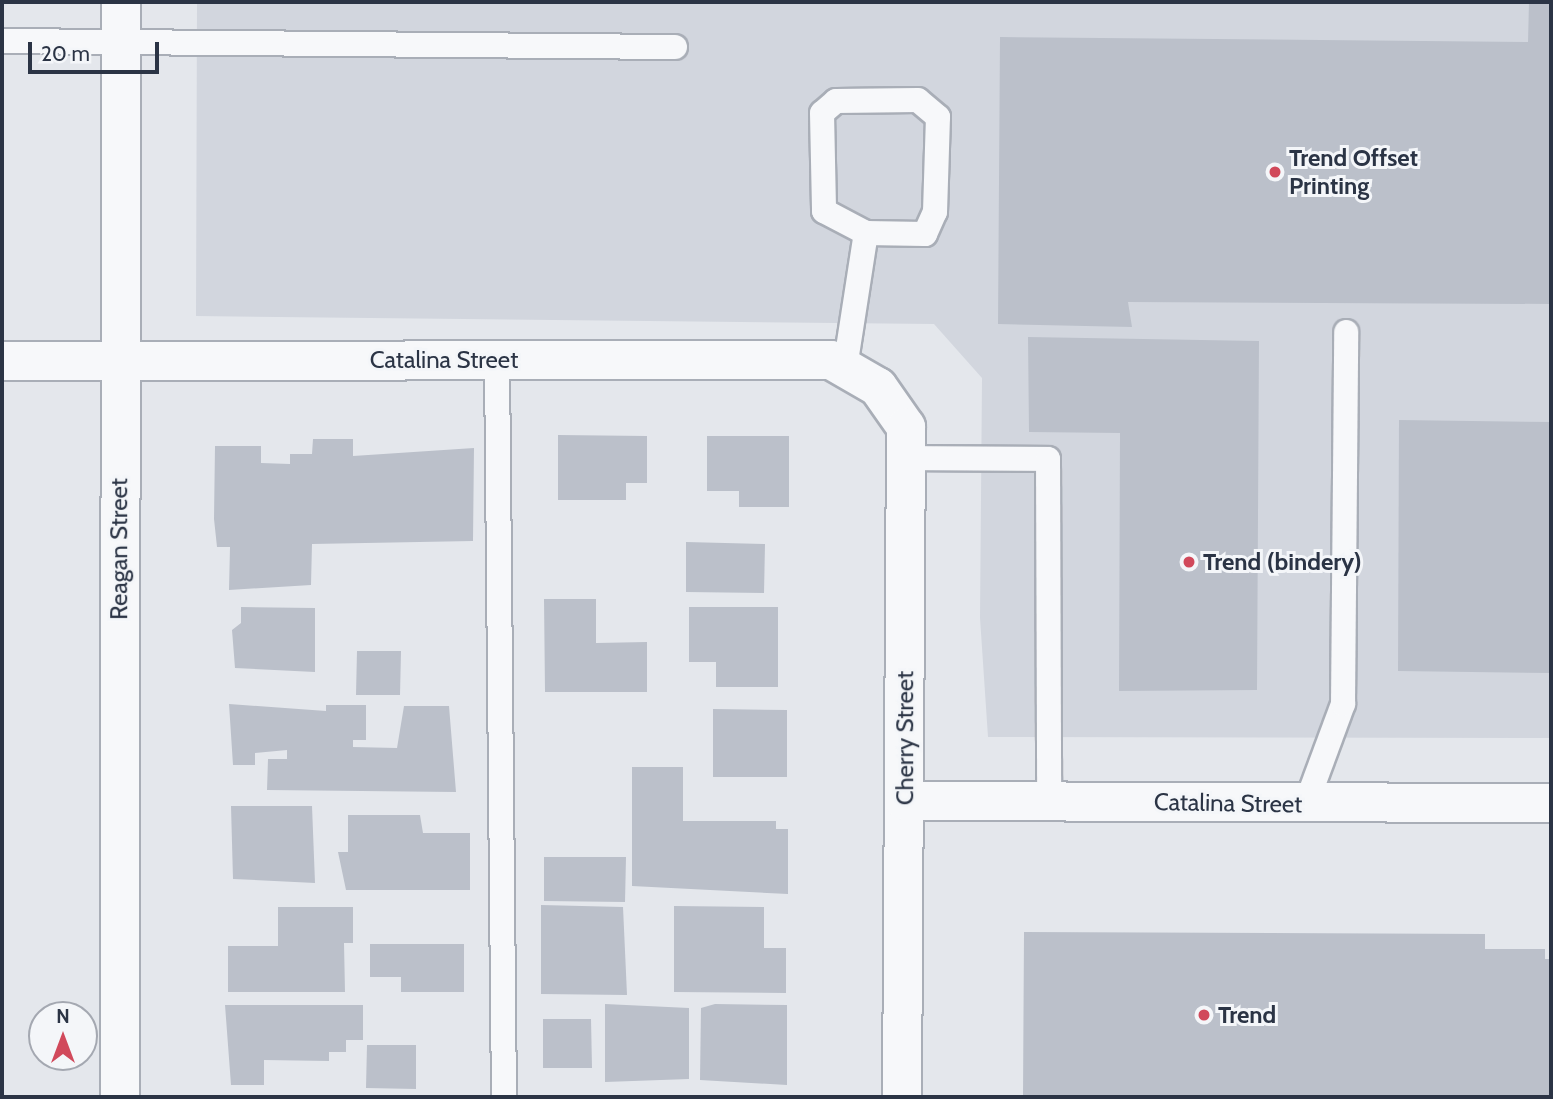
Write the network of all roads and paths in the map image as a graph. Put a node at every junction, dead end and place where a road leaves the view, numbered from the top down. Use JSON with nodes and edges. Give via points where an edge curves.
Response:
{"nodes":[{"id":1,"x":121,"y":2,"type":"edge"},
{"id":2,"x":2,"y":41,"type":"edge"},
{"id":3,"x":121,"y":42,"type":"junction"},
{"id":4,"x":675,"y":47,"type":"dead end"},
{"id":5,"x":866,"y":233,"type":"junction"},
{"id":6,"x":1346,"y":331,"type":"dead end"},
{"id":7,"x":497,"y":360,"type":"junction"},
{"id":8,"x":119,"y":361,"type":"junction"},
{"id":9,"x":2,"y":362,"type":"edge"},
{"id":10,"x":845,"y":368,"type":"junction"},
{"id":11,"x":878,"y":387,"type":"joint"},
{"id":12,"x":906,"y":458,"type":"junction"},
{"id":13,"x":905,"y":801,"type":"junction"},
{"id":14,"x":1049,"y":801,"type":"junction"},
{"id":15,"x":1551,"y":803,"type":"edge"},
{"id":16,"x":1306,"y":804,"type":"junction"},
{"id":17,"x":120,"y":1097,"type":"edge"},
{"id":18,"x":504,"y":1097,"type":"edge"},
{"id":19,"x":902,"y":1097,"type":"edge"}],
"edges":[{"from":1,"to":3,"type":"street","name":"Reagan Street"},
{"from":2,"to":3,"type":"lane"},
{"from":3,"to":4,"type":"lane"},
{"from":3,"to":8,"type":"street","name":"Reagan Street"},
{"from":5,"to":5,"type":"lane","via":[[925,234],[935,212],[939,117],[918,100],[836,101],[822,113],[824,211]]},
{"from":5,"to":10,"type":"lane"},
{"from":6,"to":16,"type":"lane","via":[[1343,704]]},
{"from":7,"to":8,"type":"street","name":"Catalina Street"},
{"from":7,"to":10,"type":"street","name":"Catalina Street","via":[[831,360]]},
{"from":7,"to":18,"type":"lane"},
{"from":8,"to":9,"type":"street","name":"Catalina Street"},
{"from":8,"to":17,"type":"street","name":"Reagan Street"},
{"from":10,"to":11,"type":"street","name":"Catalina Street"},
{"from":11,"to":12,"type":"street","name":"Cherry Street","via":[[906,427]]},
{"from":12,"to":13,"type":"street","name":"Cherry Street"},
{"from":12,"to":14,"type":"lane","via":[[1048,459]]},
{"from":13,"to":14,"type":"street","name":"Catalina Street"},
{"from":13,"to":19,"type":"street","name":"Cherry Street"},
{"from":14,"to":16,"type":"street","name":"Catalina Street"},
{"from":15,"to":16,"type":"street","name":"Catalina Street"}]}
